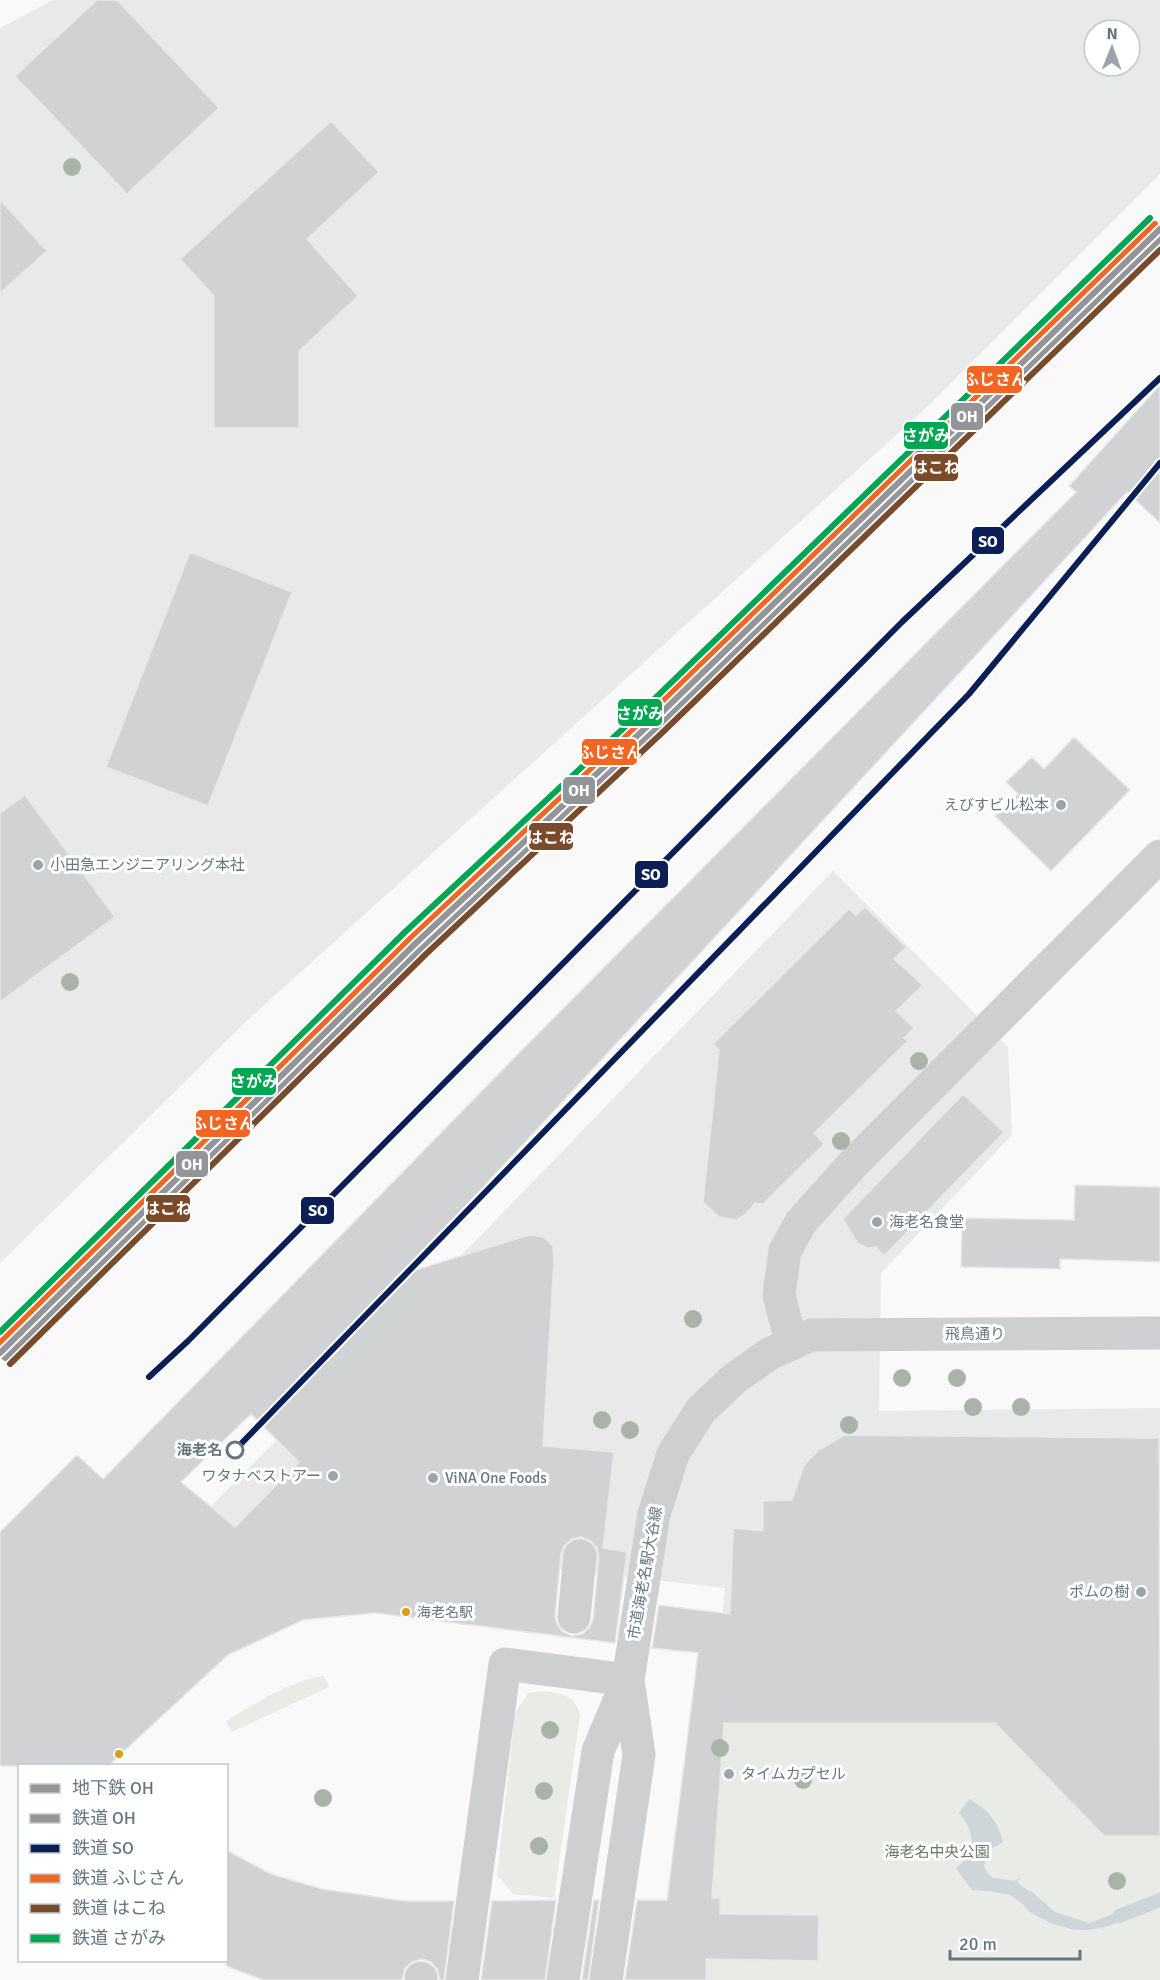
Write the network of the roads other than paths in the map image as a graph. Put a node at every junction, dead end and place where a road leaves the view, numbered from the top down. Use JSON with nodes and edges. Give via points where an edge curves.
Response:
{"nodes":[{"id":1,"x":1160,"y":856,"type":"edge"},
{"id":2,"x":1160,"y":1333,"type":"edge"},
{"id":3,"x":791,"y":1342,"type":"junction"},
{"id":4,"x":579,"y":1556,"type":"dead end"},
{"id":5,"x":574,"y":1617,"type":"dead end"},
{"id":6,"x":628,"y":1680,"type":"junction"},
{"id":7,"x":462,"y":1980,"type":"edge"},
{"id":8,"x":562,"y":1980,"type":"edge"},
{"id":9,"x":606,"y":1980,"type":"edge"}],
"edges":[{"from":1,"to":3,"type":"street","via":[[854,1163],[801,1222],[785,1251],[779,1295]]},
{"from":2,"to":3,"type":"street","name":"飛鳥通り","via":[[812,1335]]},
{"from":3,"to":6,"type":"street","name":"市道海老名駅大谷線","via":[[735,1377],[701,1410],[673,1454],[654,1514]]},
{"from":4,"to":5,"type":"street"},
{"from":6,"to":7,"type":"street","via":[[505,1664]]},
{"from":6,"to":8,"type":"street","name":"市道海老名駅大谷線","via":[[598,1751]]},
{"from":6,"to":9,"type":"street","name":"市道海老名駅大谷線","via":[[639,1755]]}]}
